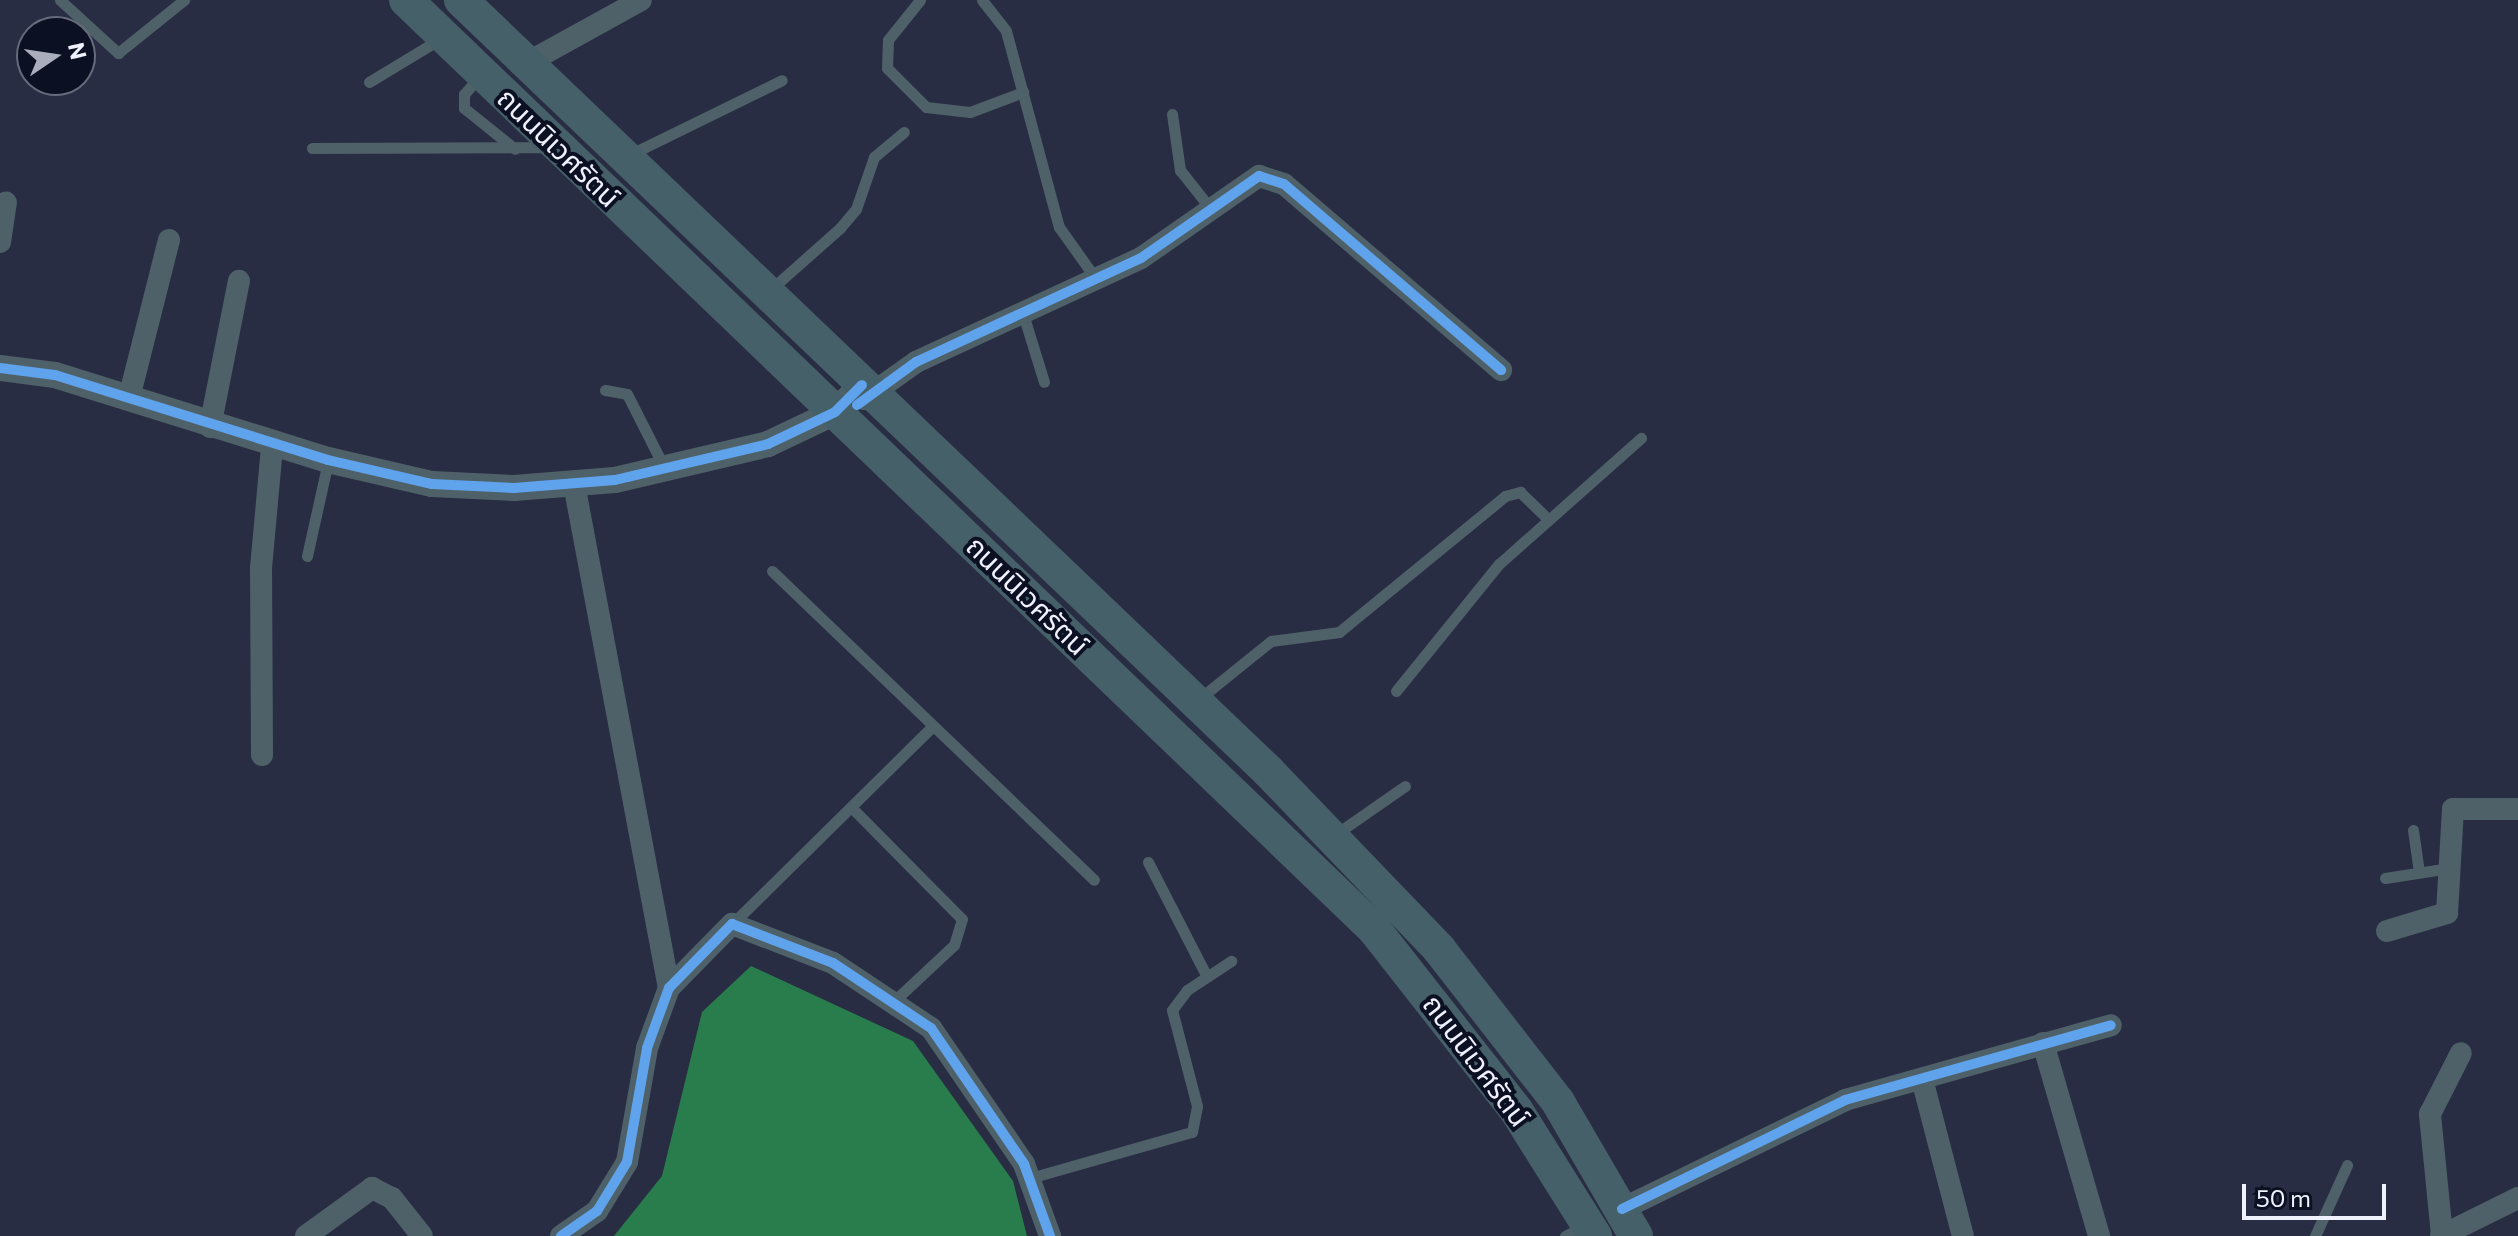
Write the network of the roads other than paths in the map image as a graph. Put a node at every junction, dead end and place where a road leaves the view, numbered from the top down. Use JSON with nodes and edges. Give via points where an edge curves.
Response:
{"nodes":[{"id":1,"x":60,"y":0,"type":"edge"},
{"id":2,"x":184,"y":0,"type":"edge"},
{"id":3,"x":406,"y":0,"type":"edge"},
{"id":4,"x":461,"y":0,"type":"edge"},
{"id":5,"x":641,"y":0,"type":"edge"},
{"id":6,"x":920,"y":0,"type":"edge"},
{"id":7,"x":982,"y":0,"type":"edge"},
{"id":8,"x":444,"y":36,"type":"junction"},
{"id":9,"x":527,"y":63,"type":"junction"},
{"id":10,"x":482,"y":73,"type":"junction"},
{"id":11,"x":782,"y":80,"type":"dead end"},
{"id":12,"x":369,"y":82,"type":"dead end"},
{"id":13,"x":1023,"y":92,"type":"junction"},
{"id":14,"x":1172,"y":114,"type":"dead end"},
{"id":15,"x":904,"y":132,"type":"dead end"},
{"id":16,"x":559,"y":147,"type":"junction"},
{"id":17,"x":312,"y":148,"type":"dead end"},
{"id":18,"x":516,"y":150,"type":"junction"},
{"id":19,"x":625,"y":157,"type":"junction"},
{"id":20,"x":6,"y":202,"type":"dead end"},
{"id":21,"x":1210,"y":208,"type":"junction"},
{"id":22,"x":169,"y":240,"type":"dead end"},
{"id":23,"x":0,"y":242,"type":"edge"},
{"id":24,"x":1097,"y":280,"type":"junction"},
{"id":25,"x":239,"y":281,"type":"dead end"},
{"id":26,"x":767,"y":293,"type":"junction"},
{"id":27,"x":1023,"y":314,"type":"junction"},
{"id":28,"x":0,"y":368,"type":"edge"},
{"id":29,"x":1501,"y":370,"type":"dead end"},
{"id":30,"x":1044,"y":382,"type":"dead end"},
{"id":31,"x":866,"y":389,"type":"junction"},
{"id":32,"x":605,"y":390,"type":"dead end"},
{"id":33,"x":129,"y":398,"type":"junction"},
{"id":34,"x":839,"y":416,"type":"junction"},
{"id":35,"x":210,"y":427,"type":"junction"},
{"id":36,"x":1641,"y":438,"type":"dead end"},
{"id":37,"x":272,"y":447,"type":"junction"},
{"id":38,"x":328,"y":460,"type":"junction"},
{"id":39,"x":665,"y":470,"type":"junction"},
{"id":40,"x":574,"y":484,"type":"junction"},
{"id":41,"x":1547,"y":518,"type":"junction"},
{"id":42,"x":307,"y":556,"type":"dead end"},
{"id":43,"x":772,"y":571,"type":"dead end"},
{"id":44,"x":1396,"y":691,"type":"dead end"},
{"id":45,"x":1195,"y":702,"type":"junction"},
{"id":46,"x":933,"y":726,"type":"junction"},
{"id":47,"x":262,"y":755,"type":"dead end"},
{"id":48,"x":1405,"y":786,"type":"dead end"},
{"id":49,"x":852,"y":808,"type":"junction"},
{"id":50,"x":2518,"y":809,"type":"edge"},
{"id":51,"x":2413,"y":830,"type":"dead end"},
{"id":52,"x":1332,"y":837,"type":"junction"},
{"id":53,"x":1148,"y":862,"type":"dead end"},
{"id":54,"x":2449,"y":868,"type":"junction"},
{"id":55,"x":2419,"y":872,"type":"junction"},
{"id":56,"x":2385,"y":878,"type":"dead end"},
{"id":57,"x":1094,"y":880,"type":"dead end"},
{"id":58,"x":732,"y":924,"type":"junction"},
{"id":59,"x":2387,"y":931,"type":"dead end"},
{"id":60,"x":1231,"y":961,"type":"dead end"},
{"id":61,"x":1206,"y":975,"type":"junction"},
{"id":62,"x":669,"y":988,"type":"junction"},
{"id":63,"x":894,"y":1001,"type":"junction"},
{"id":64,"x":2111,"y":1025,"type":"dead end"},
{"id":65,"x":2043,"y":1043,"type":"junction"},
{"id":66,"x":2461,"y":1053,"type":"dead end"},
{"id":67,"x":1922,"y":1079,"type":"junction"},
{"id":68,"x":2347,"y":1165,"type":"dead end"},
{"id":69,"x":1030,"y":1178,"type":"junction"},
{"id":70,"x":2518,"y":1198,"type":"edge"},
{"id":71,"x":1629,"y":1223,"type":"edge"},
{"id":72,"x":1582,"y":1232,"type":"edge"},
{"id":73,"x":306,"y":1236,"type":"edge"},
{"id":74,"x":422,"y":1236,"type":"edge"},
{"id":75,"x":561,"y":1236,"type":"edge"},
{"id":76,"x":1050,"y":1236,"type":"edge"},
{"id":77,"x":1963,"y":1236,"type":"edge"},
{"id":78,"x":2099,"y":1236,"type":"edge"},
{"id":79,"x":2315,"y":1236,"type":"edge"},
{"id":80,"x":2442,"y":1236,"type":"edge"}],
"edges":[{"from":1,"to":2,"type":"lane","via":[[118,53]]},
{"from":3,"to":8,"type":"main road","name":"ถนนนิเวศรัตน์"},
{"from":4,"to":9,"type":"main road","name":"ถนนนิเวศรัตน์"},
{"from":5,"to":9,"type":"street"},
{"from":6,"to":13,"type":"lane","via":[[888,40],[887,68],[926,107],[970,112]]},
{"from":7,"to":13,"type":"lane","via":[[1006,31]]},
{"from":8,"to":10,"type":"main road","name":"ถนนนิเวศรัตน์"},
{"from":8,"to":12,"type":"lane"},
{"from":9,"to":19,"type":"main road","name":"ถนนนิเวศรัตน์"},
{"from":10,"to":16,"type":"main road","name":"ถนนนิเวศรัตน์"},
{"from":10,"to":18,"type":"lane","via":[[464,94],[464,108]]},
{"from":11,"to":19,"type":"lane"},
{"from":13,"to":24,"type":"lane","via":[[1036,162],[1059,227]]},
{"from":14,"to":21,"type":"lane","via":[[1180,170]]},
{"from":15,"to":26,"type":"lane","via":[[874,157],[856,209],[840,228]]},
{"from":16,"to":18,"type":"lane"},
{"from":16,"to":34,"type":"main road","name":"ถนนนิเวศรัตน์"},
{"from":17,"to":18,"type":"lane"},
{"from":19,"to":26,"type":"main road","name":"ถนนนิเวศรัตน์"},
{"from":20,"to":23,"type":"street"},
{"from":21,"to":24,"type":"street"},
{"from":21,"to":29,"type":"street","via":[[1259,176],[1275,176]]},
{"from":22,"to":33,"type":"street"},
{"from":24,"to":27,"type":"street"},
{"from":25,"to":35,"type":"street"},
{"from":26,"to":31,"type":"main road","name":"ถนนนิเวศรัตน์"},
{"from":27,"to":30,"type":"lane"},
{"from":27,"to":31,"type":"street"},
{"from":28,"to":33,"type":"street"},
{"from":31,"to":34,"type":"street"},
{"from":31,"to":45,"type":"main road","name":"ถนนนิเวศรัตน์"},
{"from":32,"to":39,"type":"lane","via":[[627,394]]},
{"from":33,"to":35,"type":"street"},
{"from":34,"to":39,"type":"street","via":[[768,444]]},
{"from":34,"to":72,"type":"main road","name":"ถนนนิเวศรัตน์","via":[[1374,929],[1471,1046]]},
{"from":35,"to":37,"type":"street"},
{"from":36,"to":41,"type":"lane"},
{"from":37,"to":38,"type":"street"},
{"from":37,"to":47,"type":"street","via":[[261,568]]},
{"from":38,"to":40,"type":"street","via":[[432,484]]},
{"from":38,"to":42,"type":"lane"},
{"from":39,"to":40,"type":"street"},
{"from":40,"to":62,"type":"street"},
{"from":41,"to":44,"type":"lane","via":[[1455,611]]},
{"from":41,"to":45,"type":"lane","via":[[1520,492],[1505,496],[1339,632],[1271,641]]},
{"from":43,"to":46,"type":"lane"},
{"from":45,"to":52,"type":"main road","name":"ถนนนิเวศรัตน์"},
{"from":46,"to":49,"type":"lane"},
{"from":46,"to":57,"type":"lane"},
{"from":48,"to":52,"type":"lane"},
{"from":49,"to":58,"type":"lane"},
{"from":49,"to":63,"type":"lane","via":[[962,919],[954,945]]},
{"from":50,"to":54,"type":"street","via":[[2453,809]]},
{"from":51,"to":55,"type":"lane"},
{"from":52,"to":71,"type":"main road","name":"ถนนนิเวศรัตน์","via":[[1495,1014]]},
{"from":53,"to":61,"type":"lane"},
{"from":54,"to":55,"type":"lane"},
{"from":54,"to":59,"type":"street","via":[[2444,916]]},
{"from":55,"to":56,"type":"lane"},
{"from":58,"to":62,"type":"street"},
{"from":58,"to":63,"type":"street","via":[[833,963]]},
{"from":60,"to":61,"type":"lane"},
{"from":61,"to":69,"type":"lane","via":[[1172,1010],[1197,1106],[1192,1132]]},
{"from":62,"to":75,"type":"street","via":[[649,1039],[627,1162],[597,1211]]},
{"from":63,"to":69,"type":"street","via":[[946,1044]]},
{"from":64,"to":65,"type":"street"},
{"from":65,"to":67,"type":"street"},
{"from":65,"to":78,"type":"street"},
{"from":66,"to":80,"type":"street","via":[[2430,1114]]},
{"from":67,"to":71,"type":"street","via":[[1845,1100]]},
{"from":67,"to":77,"type":"street"},
{"from":68,"to":79,"type":"lane"},
{"from":69,"to":76,"type":"street"},
{"from":70,"to":80,"type":"street"},
{"from":73,"to":74,"type":"street","via":[[372,1188],[392,1198]]}]}
